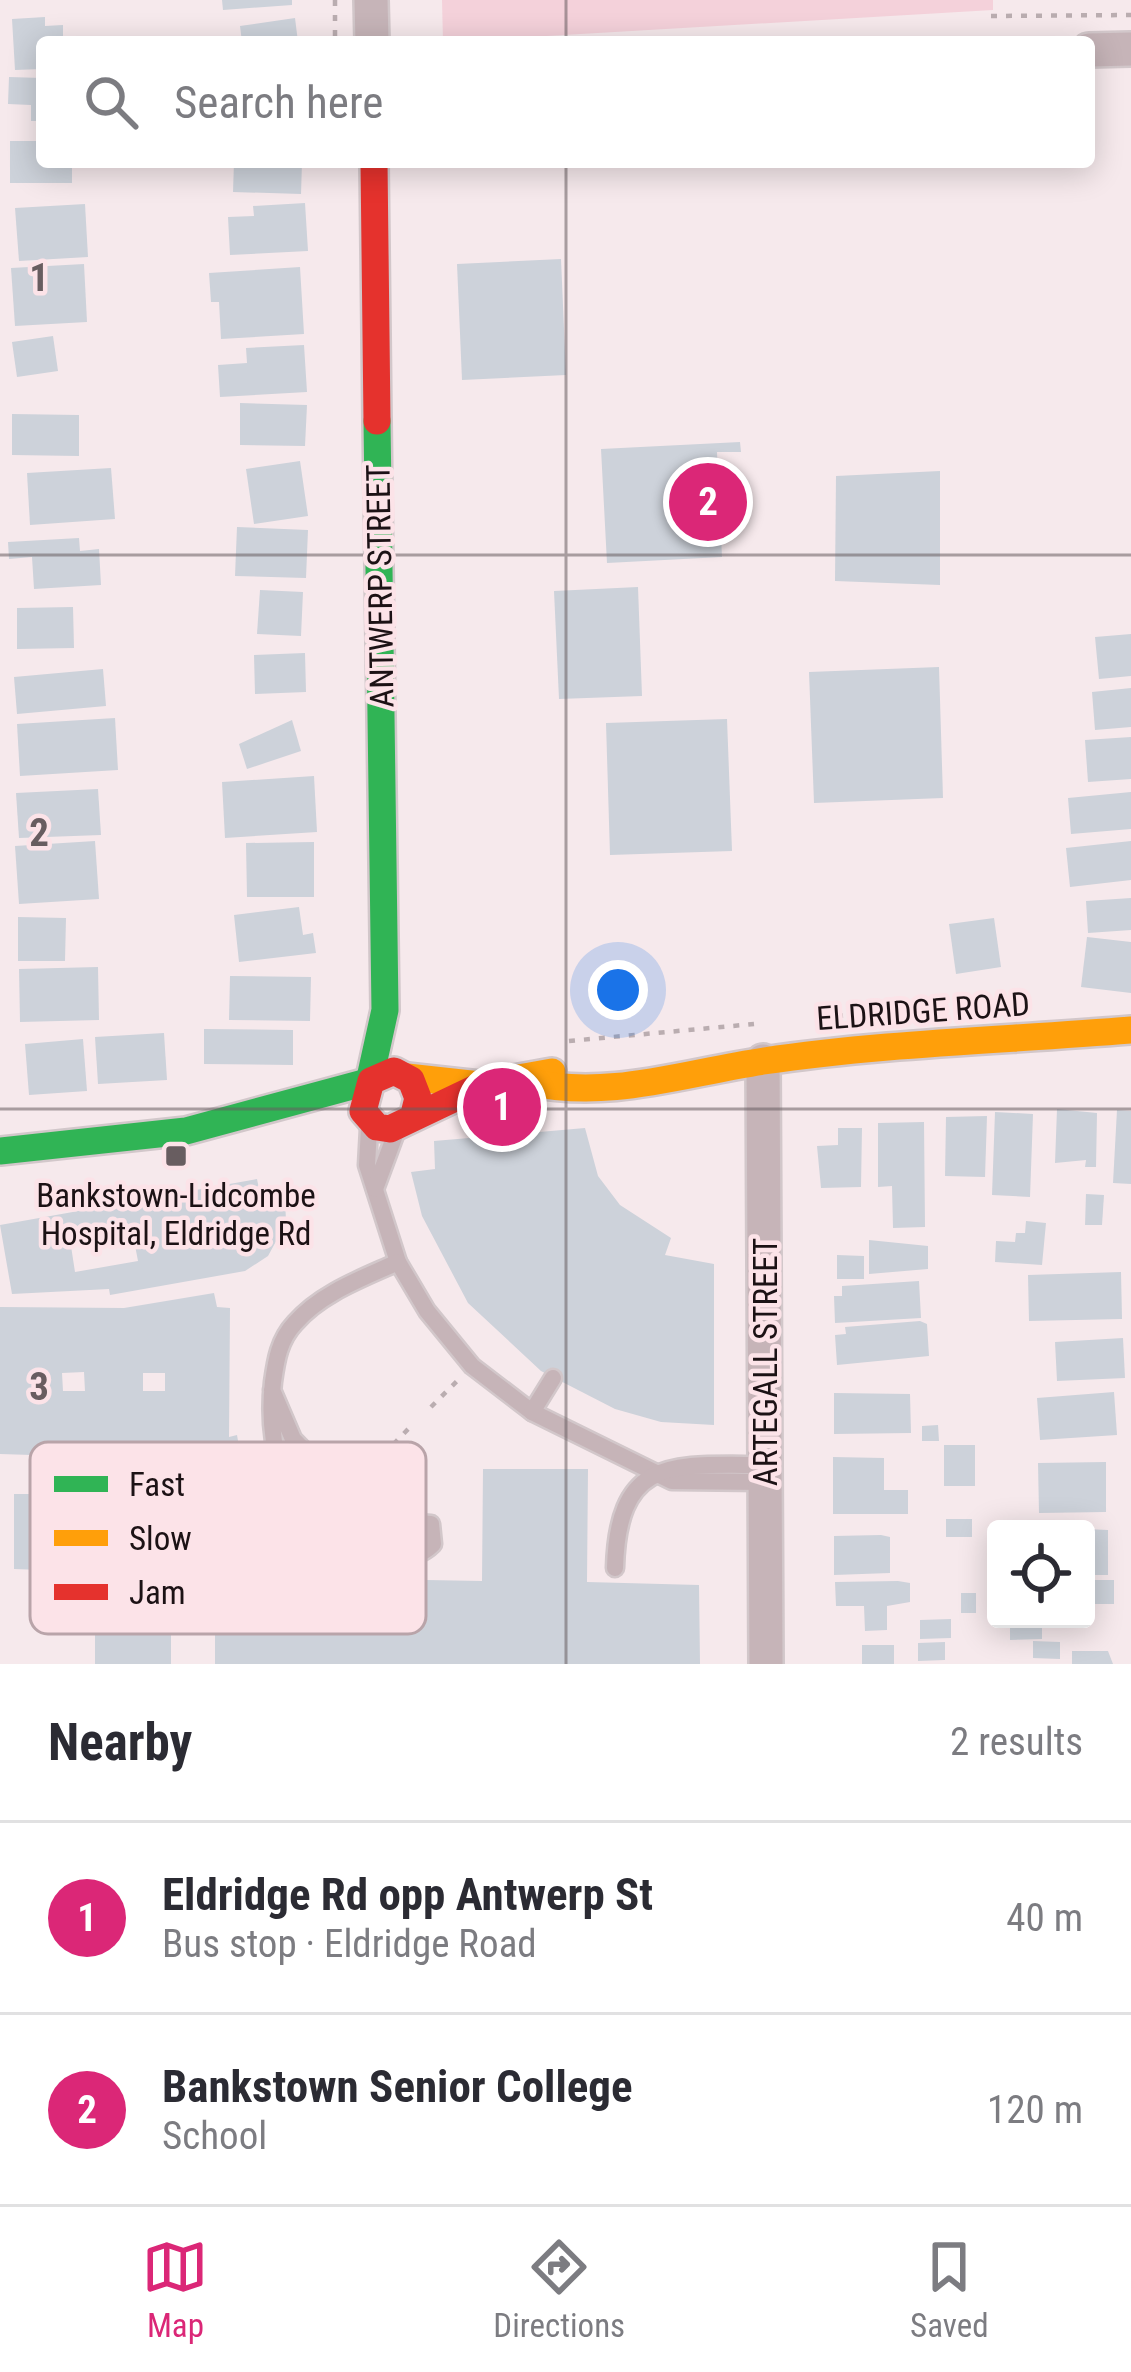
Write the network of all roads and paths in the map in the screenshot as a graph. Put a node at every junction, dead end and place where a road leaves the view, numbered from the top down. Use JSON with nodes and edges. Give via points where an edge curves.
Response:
{"nodes":[{"id":1,"x":334,"y":0,"type":"edge"},
{"id":2,"x":371,"y":0,"type":"edge"},
{"id":3,"x":1131,"y":14,"type":"edge"},
{"id":4,"x":991,"y":16,"type":"dead end"},
{"id":5,"x":335,"y":36,"type":"edge"},
{"id":6,"x":371,"y":36,"type":"edge"},
{"id":7,"x":1131,"y":49,"type":"edge"},
{"id":8,"x":1095,"y":50,"type":"edge"},
{"id":9,"x":374,"y":168,"type":"edge"},
{"id":10,"x":1046,"y":1000,"type":"dead end"},
{"id":11,"x":385,"y":1010,"type":"joint"},
{"id":12,"x":834,"y":1016,"type":"dead end"},
{"id":13,"x":768,"y":1022,"type":"dead end"},
{"id":14,"x":1131,"y":1030,"type":"edge"},
{"id":15,"x":1089,"y":1038,"type":"junction"},
{"id":16,"x":568,"y":1041,"type":"dead end"},
{"id":17,"x":1131,"y":1048,"type":"edge"},
{"id":18,"x":764,"y":1061,"type":"junction"},
{"id":19,"x":387,"y":1078,"type":"junction"},
{"id":20,"x":479,"y":1088,"type":"junction"},
{"id":21,"x":272,"y":1114,"type":"junction"},
{"id":22,"x":370,"y":1121,"type":"junction"},
{"id":23,"x":407,"y":1122,"type":"junction"},
{"id":24,"x":0,"y":1150,"type":"edge"},
{"id":25,"x":68,"y":1150,"type":"junction"},
{"id":26,"x":0,"y":1174,"type":"edge"},
{"id":27,"x":375,"y":1190,"type":"junction"},
{"id":28,"x":398,"y":1262,"type":"junction"},
{"id":29,"x":461,"y":1376,"type":"dead end"},
{"id":30,"x":553,"y":1378,"type":"dead end"},
{"id":31,"x":272,"y":1390,"type":"junction"},
{"id":32,"x":431,"y":1407,"type":"dead end"},
{"id":33,"x":532,"y":1412,"type":"junction"},
{"id":34,"x":413,"y":1424,"type":"dead end"},
{"id":35,"x":272,"y":1442,"type":"edge"},
{"id":36,"x":296,"y":1442,"type":"edge"},
{"id":37,"x":396,"y":1442,"type":"edge"},
{"id":38,"x":657,"y":1473,"type":"junction"},
{"id":39,"x":765,"y":1473,"type":"junction"},
{"id":40,"x":426,"y":1524,"type":"edge"},
{"id":41,"x":426,"y":1550,"type":"edge"},
{"id":42,"x":615,"y":1568,"type":"dead end"},
{"id":43,"x":766,"y":1664,"type":"edge"}],
"edges":[{"from":1,"to":5,"type":"path"},
{"from":2,"to":6,"type":"street"},
{"from":3,"to":4,"type":"path"},
{"from":7,"to":8,"type":"street"},
{"from":9,"to":11,"type":"street","name":"ANTWERP STREET"},
{"from":10,"to":12,"type":"path"},
{"from":11,"to":19,"type":"street","name":"ANTWERP STREET"},
{"from":13,"to":16,"type":"path"},
{"from":14,"to":15,"type":"street","name":"ELDRIDGE ROAD"},
{"from":15,"to":17,"type":"street","name":"ELDRIDGE ROAD"},
{"from":15,"to":18,"type":"street","name":"ELDRIDGE ROAD"},
{"from":18,"to":20,"type":"street","name":"ELDRIDGE ROAD","via":[[674,1082]]},
{"from":18,"to":39,"type":"street","name":"ARTEGALL STREET"},
{"from":19,"to":20,"type":"street","name":"ELDRIDGE ROAD"},
{"from":19,"to":21,"type":"street","name":"ELDRIDGE ROAD"},
{"from":19,"to":22,"type":"street","via":[[360,1101]]},
{"from":19,"to":23,"type":"street","via":[[418,1094]]},
{"from":20,"to":23,"type":"street","name":"ELDRIDGE ROAD"},
{"from":21,"to":22,"type":"street","name":"ELDRIDGE ROAD"},
{"from":21,"to":25,"type":"street","name":"ELDRIDGE ROAD"},
{"from":22,"to":23,"type":"street","name":"ELDRIDGE ROAD"},
{"from":22,"to":27,"type":"lane","via":[[365,1154]]},
{"from":23,"to":27,"type":"lane","via":[[379,1167]]},
{"from":24,"to":25,"type":"street","name":"ELDRIDGE ROAD"},
{"from":25,"to":26,"type":"street","name":"ELDRIDGE ROAD"},
{"from":27,"to":28,"type":"lane"},
{"from":28,"to":31,"type":"lane","via":[[296,1321],[280,1343]]},
{"from":28,"to":33,"type":"lane","via":[[472,1366]]},
{"from":29,"to":32,"type":"path"},
{"from":30,"to":33,"type":"lane"},
{"from":31,"to":35,"type":"lane"},
{"from":31,"to":36,"type":"lane"},
{"from":33,"to":38,"type":"lane"},
{"from":34,"to":37,"type":"path"},
{"from":38,"to":39,"type":"lane","via":[[672,1481]]},
{"from":38,"to":42,"type":"lane","via":[[621,1510]]},
{"from":39,"to":43,"type":"street","name":"ARTEGALL STREET"},
{"from":40,"to":41,"type":"lane","via":[[433,1544]]}]}
